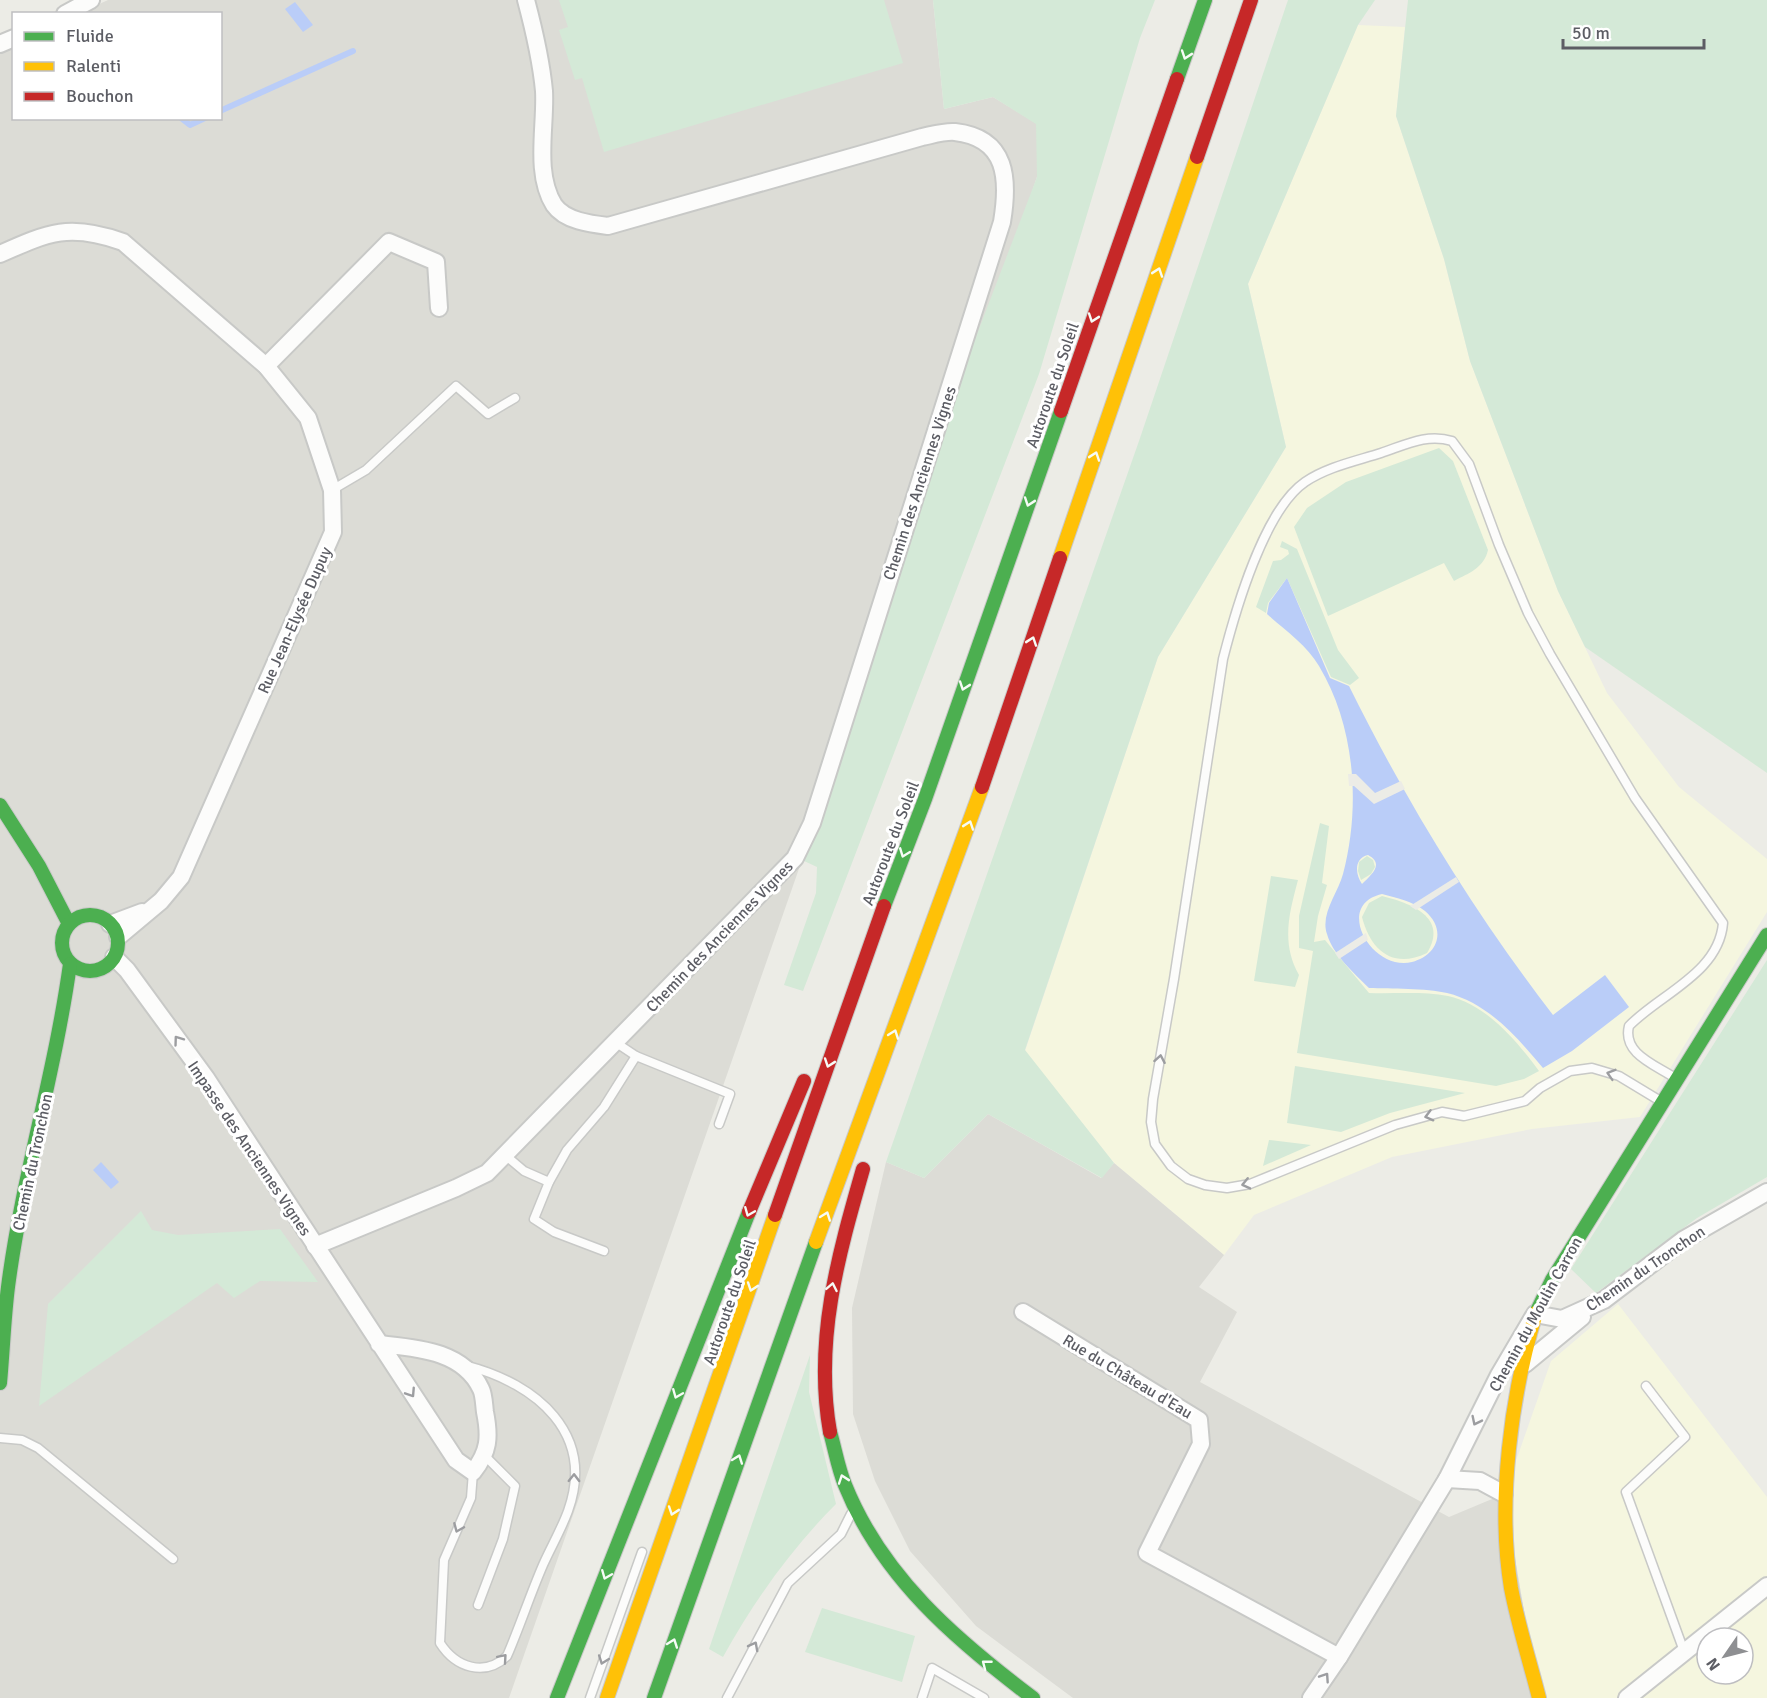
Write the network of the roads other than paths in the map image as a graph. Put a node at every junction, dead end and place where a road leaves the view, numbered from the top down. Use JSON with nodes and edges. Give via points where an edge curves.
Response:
{"nodes":[{"id":1,"x":91,"y":0,"type":"edge"},
{"id":2,"x":526,"y":0,"type":"edge"},
{"id":3,"x":1205,"y":0,"type":"edge"},
{"id":4,"x":1251,"y":0,"type":"edge"},
{"id":5,"x":69,"y":12,"type":"edge"},
{"id":6,"x":0,"y":254,"type":"edge"},
{"id":7,"x":439,"y":308,"type":"dead end"},
{"id":8,"x":266,"y":366,"type":"junction"},
{"id":9,"x":514,"y":398,"type":"dead end"},
{"id":10,"x":332,"y":490,"type":"junction"},
{"id":11,"x":0,"y":805,"type":"edge"},
{"id":12,"x":26,"y":844,"type":"junction"},
{"id":13,"x":950,"y":881,"type":"junction"},
{"id":14,"x":84,"y":915,"type":"junction"},
{"id":15,"x":69,"y":924,"type":"junction"},
{"id":16,"x":875,"y":929,"type":"junction"},
{"id":17,"x":114,"y":931,"type":"junction"},
{"id":18,"x":1767,"y":935,"type":"edge"},
{"id":19,"x":114,"y":957,"type":"junction"},
{"id":20,"x":70,"y":964,"type":"junction"},
{"id":21,"x":86,"y":971,"type":"junction"},
{"id":22,"x":61,"y":1030,"type":"junction"},
{"id":23,"x":906,"y":1037,"type":"dead end"},
{"id":24,"x":615,"y":1042,"type":"junction"},
{"id":25,"x":636,"y":1056,"type":"junction"},
{"id":26,"x":1677,"y":1079,"type":"junction"},
{"id":27,"x":1662,"y":1102,"type":"junction"},
{"id":28,"x":792,"y":1108,"type":"junction"},
{"id":29,"x":719,"y":1124,"type":"dead end"},
{"id":30,"x":505,"y":1155,"type":"junction"},
{"id":31,"x":866,"y":1159,"type":"dead end"},
{"id":32,"x":549,"y":1182,"type":"junction"},
{"id":33,"x":770,"y":1188,"type":"dead end"},
{"id":34,"x":1767,"y":1192,"type":"edge"},
{"id":35,"x":315,"y":1246,"type":"junction"},
{"id":36,"x":604,"y":1251,"type":"dead end"},
{"id":37,"x":1604,"y":1300,"type":"junction"},
{"id":38,"x":1023,"y":1312,"type":"dead end"},
{"id":39,"x":1535,"y":1314,"type":"junction"},
{"id":40,"x":379,"y":1344,"type":"junction"},
{"id":41,"x":1525,"y":1364,"type":"junction"},
{"id":42,"x":462,"y":1365,"type":"junction"},
{"id":43,"x":0,"y":1383,"type":"edge"},
{"id":44,"x":1646,"y":1386,"type":"dead end"},
{"id":45,"x":0,"y":1438,"type":"edge"},
{"id":46,"x":485,"y":1456,"type":"junction"},
{"id":47,"x":473,"y":1472,"type":"junction"},
{"id":48,"x":1447,"y":1479,"type":"junction"},
{"id":49,"x":1504,"y":1494,"type":"junction"},
{"id":50,"x":853,"y":1507,"type":"junction"},
{"id":51,"x":644,"y":1547,"type":"dead end"},
{"id":52,"x":173,"y":1559,"type":"dead end"},
{"id":53,"x":1767,"y":1586,"type":"edge"},
{"id":54,"x":478,"y":1605,"type":"dead end"},
{"id":55,"x":1685,"y":1654,"type":"junction"},
{"id":56,"x":1339,"y":1657,"type":"junction"},
{"id":57,"x":1545,"y":1694,"type":"edge"},
{"id":58,"x":1632,"y":1696,"type":"edge"},
{"id":59,"x":557,"y":1698,"type":"edge"},
{"id":60,"x":590,"y":1698,"type":"edge"},
{"id":61,"x":607,"y":1698,"type":"edge"},
{"id":62,"x":654,"y":1698,"type":"edge"},
{"id":63,"x":727,"y":1698,"type":"edge"},
{"id":64,"x":922,"y":1698,"type":"edge"},
{"id":65,"x":984,"y":1698,"type":"edge"},
{"id":66,"x":1034,"y":1698,"type":"edge"},
{"id":67,"x":1311,"y":1698,"type":"edge"}],
"edges":[{"from":1,"to":5,"type":"street"},
{"from":2,"to":24,"type":"street","name":"Chemin des Anciennes Vignes","via":[[540,53],[544,176],[555,206],[582,223],[608,226],[922,137],[955,132],[982,141],[1002,158],[1007,192],[999,232],[812,823],[795,858]]},
{"from":3,"to":16,"type":"main road","name":"Autoroute du Soleil","one_way":true,"via":[[925,799]]},
{"from":13,"to":4,"type":"main road","one_way":true},
{"from":6,"to":8,"type":"street","name":"Rue Jean-Elysée Dupuy","via":[[43,236],[76,230],[123,242]]},
{"from":7,"to":8,"type":"street","via":[[436,262],[389,242]]},
{"from":8,"to":10,"type":"street","name":"Rue Jean-Elysée Dupuy","via":[[308,418]]},
{"from":9,"to":10,"type":"lane","via":[[488,414],[456,386],[366,470]]},
{"from":10,"to":17,"type":"street","name":"Rue Jean-Elysée Dupuy","via":[[333,532],[181,877],[161,901]]},
{"from":11,"to":12,"type":"main road"},
{"from":12,"to":14,"type":"main road"},
{"from":12,"to":15,"type":"main road"},
{"from":13,"to":23,"type":"main road"},
{"from":62,"to":13,"type":"main road","one_way":true},
{"from":14,"to":15,"type":"main road"},
{"from":14,"to":17,"type":"main road","via":[[101,917]]},
{"from":15,"to":20,"type":"main road","via":[[62,941]]},
{"from":16,"to":28,"type":"main road"},
{"from":16,"to":61,"type":"main road","name":"Autoroute du Soleil","one_way":true},
{"from":17,"to":19,"type":"main road"},
{"from":18,"to":26,"type":"main road","name":"Chemin du Moulin Carron"},
{"from":19,"to":21,"type":"main road","via":[[102,968]]},
{"from":35,"to":19,"type":"street","name":"Impasse des Anciennes Vignes","one_way":true,"via":[[206,1078]]},
{"from":20,"to":21,"type":"main road"},
{"from":20,"to":22,"type":"main road","name":"Chemin du Tronchon"},
{"from":21,"to":22,"type":"main road","name":"Chemin du Tronchon"},
{"from":22,"to":43,"type":"main road","name":"Chemin du Tronchon","via":[[18,1228]]},
{"from":24,"to":25,"type":"lane"},
{"from":24,"to":30,"type":"street","name":"Chemin des Anciennes Vignes"},
{"from":25,"to":29,"type":"lane","via":[[730,1094]]},
{"from":25,"to":32,"type":"lane","via":[[604,1107],[567,1150]]},
{"from":26,"to":27,"type":"main road","name":"Chemin du Moulin Carron"},
{"from":27,"to":26,"type":"lane","one_way":true,"via":[[1619,1076],[1592,1068],[1570,1071],[1525,1101],[1464,1116],[1442,1112],[1395,1125],[1262,1179],[1227,1188],[1188,1179],[1171,1166],[1155,1144],[1151,1122],[1153,1099],[1223,659],[1233,621],[1269,531],[1291,494],[1317,474],[1430,437],[1452,441],[1469,464],[1507,565],[1550,654],[1635,798],[1723,923],[1718,941],[1702,968],[1629,1026],[1627,1037],[1637,1054]]},
{"from":27,"to":39,"type":"main road","name":"Chemin du Moulin Carron"},
{"from":28,"to":33,"type":"lane"},
{"from":28,"to":59,"type":"main road","one_way":true},
{"from":30,"to":32,"type":"lane","via":[[524,1171]]},
{"from":30,"to":35,"type":"street","name":"Chemin des Anciennes Vignes","via":[[487,1173],[456,1188]]},
{"from":50,"to":31,"type":"main road","one_way":true,"via":[[832,1442],[825,1394],[825,1338],[836,1264]]},
{"from":32,"to":36,"type":"lane","via":[[534,1219],[554,1232]]},
{"from":34,"to":37,"type":"street","name":"Chemin du Tronchon","via":[[1683,1240]]},
{"from":35,"to":40,"type":"street","name":"Impasse des Anciennes Vignes"},
{"from":37,"to":39,"type":"street","name":"Chemin du Tronchon","via":[[1562,1319]]},
{"from":37,"to":41,"type":"street"},
{"from":38,"to":56,"type":"street","name":"Rue du Château d'Eau","via":[[1199,1420],[1201,1444],[1147,1553]]},
{"from":39,"to":41,"type":"main road"},
{"from":39,"to":48,"type":"street","name":"Chemin du Moulin Carron","one_way":true,"via":[[1499,1375]]},
{"from":40,"to":42,"type":"street","via":[[425,1348]]},
{"from":40,"to":47,"type":"street","name":"Impasse des Anciennes Vignes","one_way":true,"via":[[456,1460]]},
{"from":41,"to":49,"type":"main road","via":[[1513,1419]]},
{"from":42,"to":46,"type":"street","via":[[481,1389],[489,1429]]},
{"from":47,"to":42,"type":"lane","one_way":true,"via":[[471,1498],[444,1560],[440,1643],[455,1660],[484,1669],[507,1656],[568,1511],[574,1462],[558,1419],[538,1398],[490,1372]]},
{"from":44,"to":55,"type":"lane","via":[[1685,1437],[1626,1492]]},
{"from":45,"to":52,"type":"lane","via":[[22,1440],[38,1448]]},
{"from":46,"to":47,"type":"street"},
{"from":46,"to":54,"type":"lane","via":[[514,1486],[503,1539]]},
{"from":48,"to":49,"type":"street","via":[[1480,1481]]},
{"from":48,"to":56,"type":"street","name":"Chemin du Moulin Carron"},
{"from":49,"to":57,"type":"main road","via":[[1511,1587],[1528,1651]]},
{"from":63,"to":50,"type":"lane","one_way":true,"via":[[788,1583],[841,1534]]},
{"from":66,"to":50,"type":"main road","one_way":true,"via":[[960,1643],[919,1602],[887,1563]]},
{"from":51,"to":60,"type":"lane","one_way":true},
{"from":53,"to":55,"type":"street"},
{"from":55,"to":58,"type":"street"},
{"from":67,"to":56,"type":"street","name":"Chemin du Moulin Carron","one_way":true},
{"from":64,"to":65,"type":"lane","via":[[932,1668]]}]}
